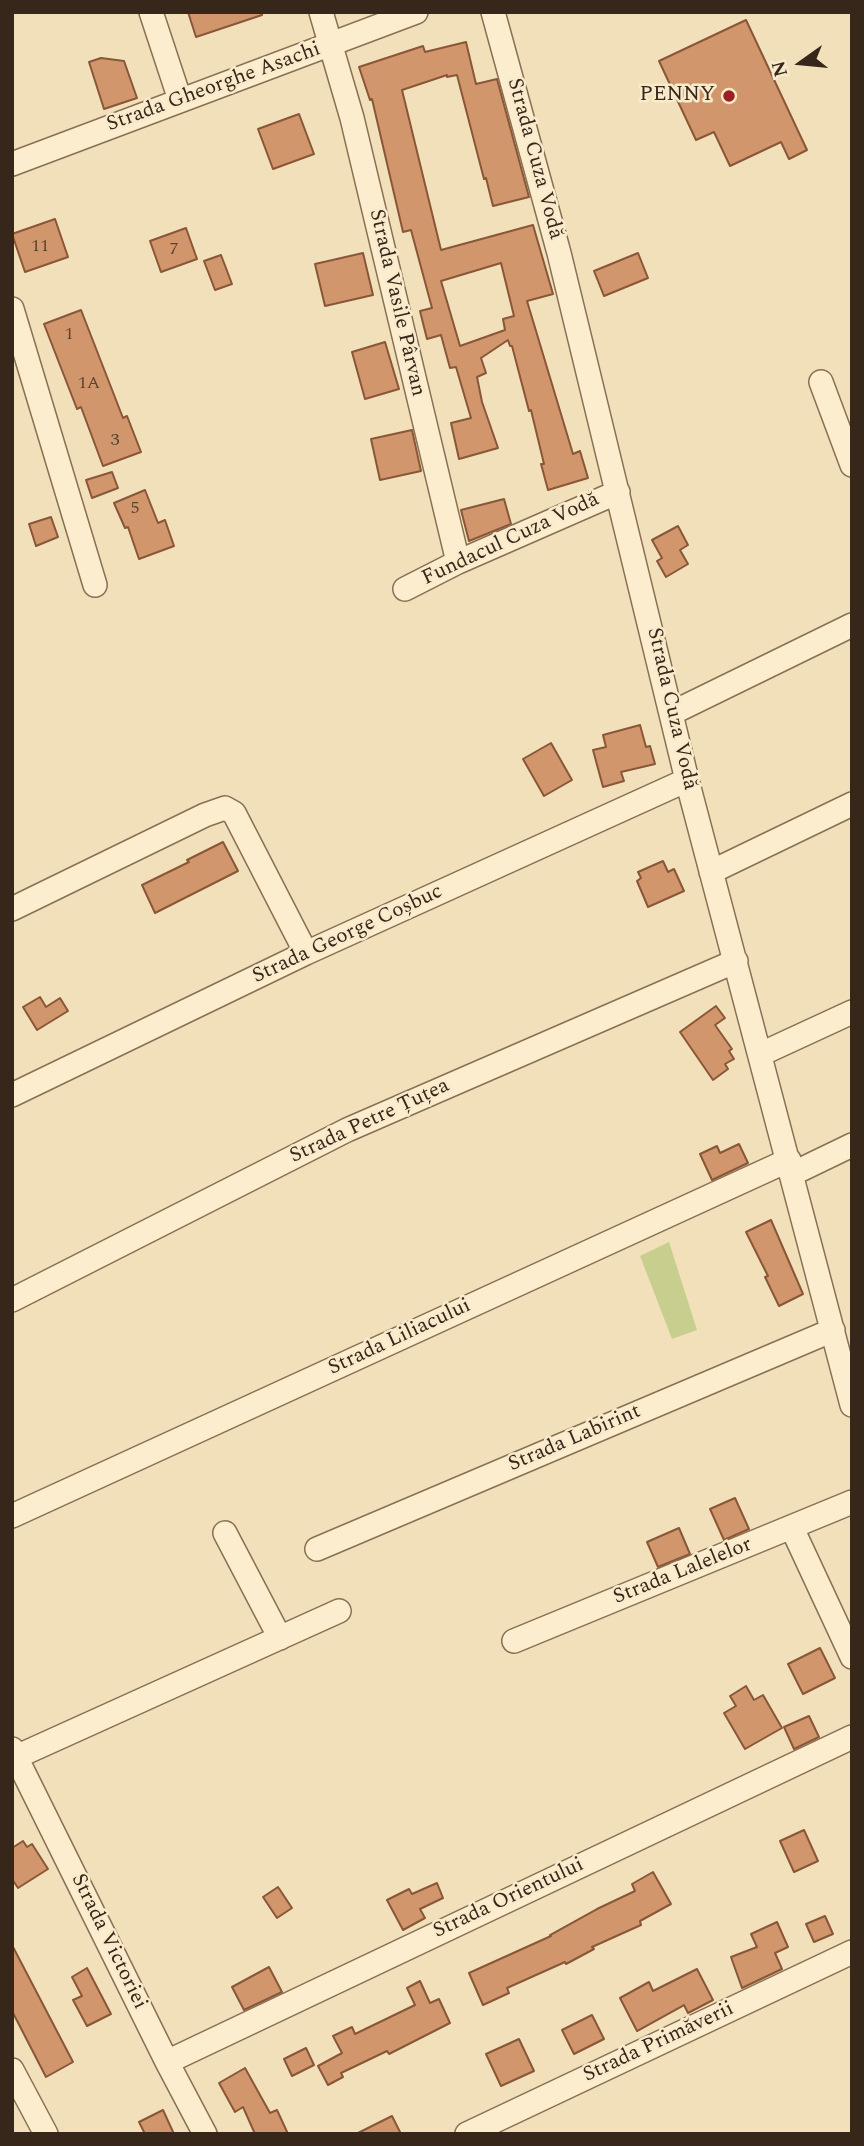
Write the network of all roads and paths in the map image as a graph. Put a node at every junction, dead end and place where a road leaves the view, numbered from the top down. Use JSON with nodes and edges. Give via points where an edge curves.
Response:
{"nodes":[{"id":1,"x":152,"y":12,"type":"edge"},
{"id":2,"x":321,"y":12,"type":"edge"},
{"id":3,"x":416,"y":12,"type":"edge"},
{"id":4,"x":493,"y":12,"type":"edge"},
{"id":5,"x":331,"y":44,"type":"junction"},
{"id":6,"x":180,"y":100,"type":"junction"},
{"id":7,"x":12,"y":164,"type":"edge"},
{"id":8,"x":12,"y":309,"type":"edge"},
{"id":9,"x":17,"y":340,"type":"edge"},
{"id":10,"x":821,"y":382,"type":"dead end"},
{"id":11,"x":852,"y":465,"type":"edge"},
{"id":12,"x":618,"y":492,"type":"junction"},
{"id":13,"x":458,"y":562,"type":"junction"},
{"id":14,"x":95,"y":585,"type":"dead end"},
{"id":15,"x":405,"y":589,"type":"dead end"},
{"id":16,"x":852,"y":625,"type":"edge"},
{"id":17,"x":672,"y":712,"type":"junction"},
{"id":18,"x":687,"y":780,"type":"junction"},
{"id":19,"x":852,"y":804,"type":"edge"},
{"id":20,"x":711,"y":872,"type":"junction"},
{"id":21,"x":12,"y":909,"type":"edge"},
{"id":22,"x":306,"y":953,"type":"junction"},
{"id":23,"x":736,"y":961,"type":"junction"},
{"id":24,"x":852,"y":1012,"type":"edge"},
{"id":25,"x":761,"y":1054,"type":"junction"},
{"id":26,"x":12,"y":1095,"type":"edge"},
{"id":27,"x":852,"y":1145,"type":"edge"},
{"id":28,"x":790,"y":1167,"type":"junction"},
{"id":29,"x":12,"y":1300,"type":"edge"},
{"id":30,"x":832,"y":1330,"type":"junction"},
{"id":31,"x":852,"y":1405,"type":"edge"},
{"id":32,"x":852,"y":1502,"type":"edge"},
{"id":33,"x":12,"y":1516,"type":"edge"},
{"id":34,"x":792,"y":1528,"type":"junction"},
{"id":35,"x":225,"y":1533,"type":"dead end"},
{"id":36,"x":317,"y":1549,"type":"dead end"},
{"id":37,"x":339,"y":1611,"type":"dead end"},
{"id":38,"x":280,"y":1638,"type":"junction"},
{"id":39,"x":514,"y":1641,"type":"dead end"},
{"id":40,"x":852,"y":1657,"type":"edge"},
{"id":41,"x":852,"y":1737,"type":"edge"},
{"id":42,"x":14,"y":1753,"type":"edge"},
{"id":43,"x":852,"y":1952,"type":"edge"},
{"id":44,"x":167,"y":2062,"type":"junction"},
{"id":45,"x":12,"y":2070,"type":"edge"},
{"id":46,"x":46,"y":2134,"type":"edge"},
{"id":47,"x":205,"y":2134,"type":"edge"},
{"id":48,"x":467,"y":2134,"type":"edge"}],
"edges":[{"from":1,"to":6,"type":"street"},
{"from":2,"to":5,"type":"street","name":"Strada Vasile Pârvan"},
{"from":3,"to":5,"type":"street","name":"Strada Gheorghe Asachi"},
{"from":4,"to":12,"type":"street","name":"Strada Cuza Vodă"},
{"from":5,"to":6,"type":"street","name":"Strada Gheorghe Asachi"},
{"from":5,"to":13,"type":"street","name":"Strada Vasile Pârvan"},
{"from":6,"to":7,"type":"street","name":"Strada Gheorghe Asachi"},
{"from":8,"to":9,"type":"street"},
{"from":9,"to":14,"type":"street"},
{"from":10,"to":11,"type":"street"},
{"from":12,"to":13,"type":"street","name":"Fundacul Cuza Vodă"},
{"from":12,"to":17,"type":"street","name":"Strada Cuza Vodă"},
{"from":13,"to":15,"type":"street","name":"Fundacul Cuza Vodă"},
{"from":16,"to":17,"type":"street"},
{"from":17,"to":18,"type":"street","name":"Strada Cuza Vodă"},
{"from":18,"to":20,"type":"street","name":"Strada Cuza Vodă"},
{"from":18,"to":22,"type":"street","name":"Strada George Coșbuc"},
{"from":19,"to":20,"type":"street"},
{"from":20,"to":23,"type":"street","name":"Strada Cuza Vodă"},
{"from":21,"to":22,"type":"street","via":[[225,808],[234,813]]},
{"from":22,"to":26,"type":"street","name":"Strada George Coșbuc"},
{"from":23,"to":25,"type":"street","name":"Strada Cuza Vodă"},
{"from":23,"to":29,"type":"street","name":"Strada Petre Țuțea","via":[[347,1130]]},
{"from":24,"to":25,"type":"street"},
{"from":25,"to":28,"type":"street","name":"Strada Cuza Vodă"},
{"from":27,"to":28,"type":"street","name":"Strada Liliacului"},
{"from":28,"to":30,"type":"street","name":"Strada Cuza Vodă"},
{"from":28,"to":33,"type":"street","name":"Strada Liliacului"},
{"from":30,"to":31,"type":"street","name":"Strada Cuza Vodă"},
{"from":30,"to":36,"type":"street","name":"Strada Labirint"},
{"from":32,"to":34,"type":"street","name":"Strada Lalelelor"},
{"from":34,"to":39,"type":"street","name":"Strada Lalelelor"},
{"from":34,"to":40,"type":"street"},
{"from":35,"to":38,"type":"street"},
{"from":37,"to":38,"type":"street"},
{"from":38,"to":42,"type":"street"},
{"from":41,"to":44,"type":"street","name":"Strada Orientului"},
{"from":42,"to":44,"type":"street","name":"Strada Victoriei"},
{"from":43,"to":48,"type":"street","name":"Strada Primăverii"},
{"from":44,"to":47,"type":"street","name":"Strada Victoriei"},
{"from":45,"to":46,"type":"street"}]}
